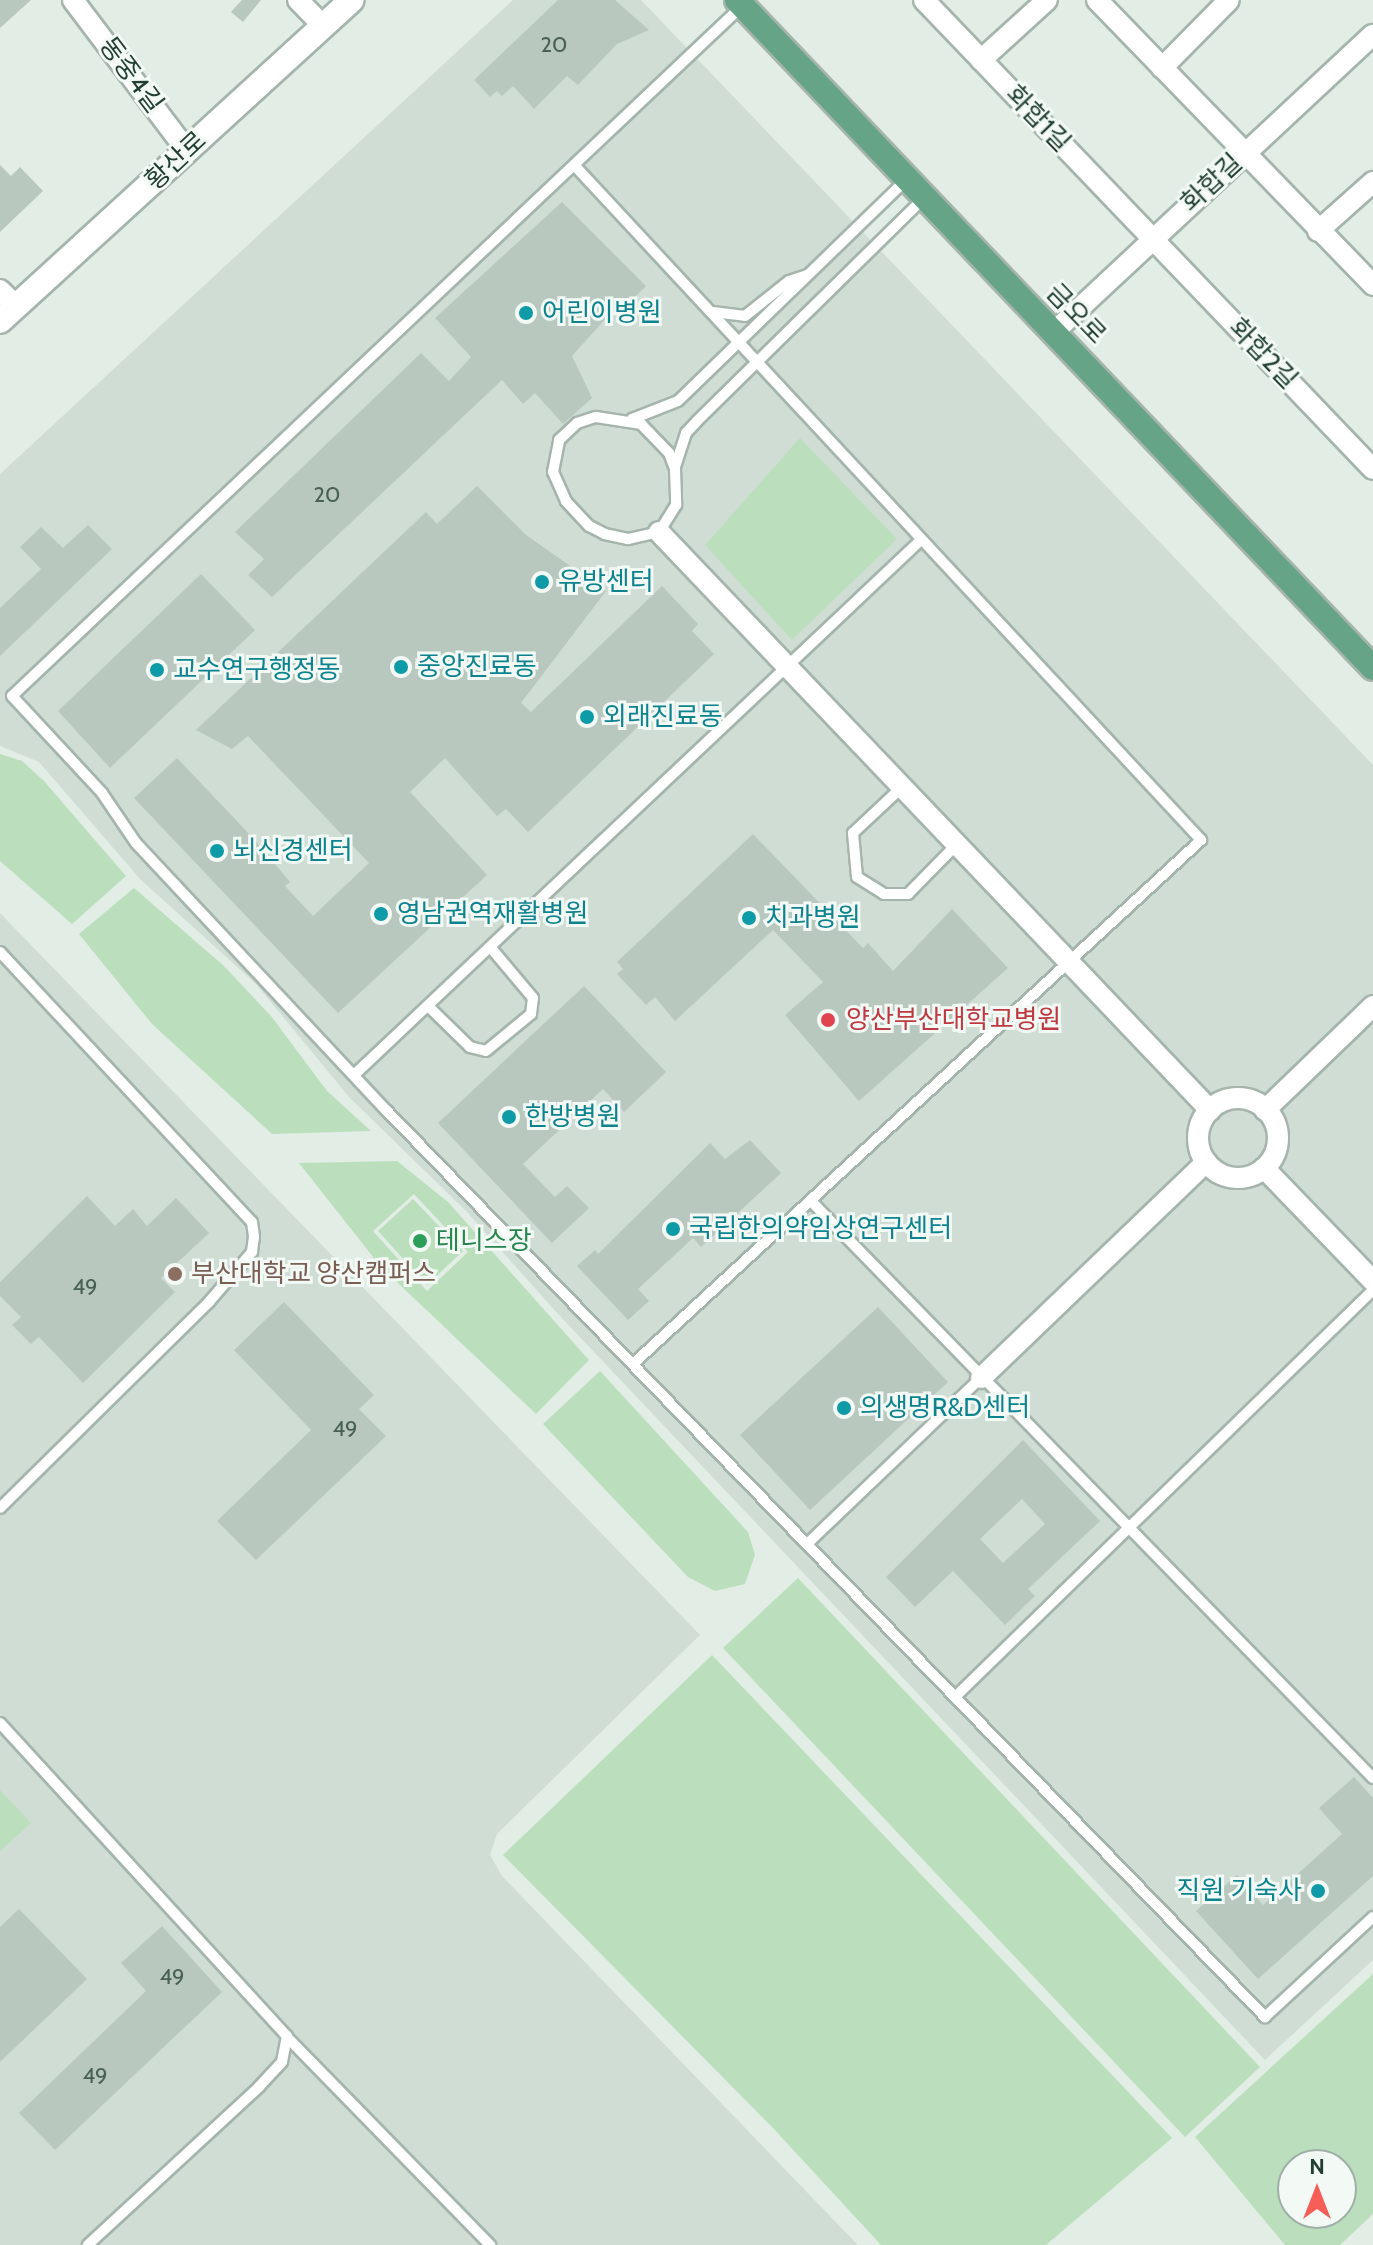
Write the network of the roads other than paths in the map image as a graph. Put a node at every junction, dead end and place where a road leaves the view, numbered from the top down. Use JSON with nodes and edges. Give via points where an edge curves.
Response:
{"nodes":[{"id":1,"x":73,"y":0,"type":"edge"},
{"id":2,"x":298,"y":0,"type":"edge"},
{"id":3,"x":352,"y":0,"type":"edge"},
{"id":4,"x":924,"y":0,"type":"edge"},
{"id":5,"x":1047,"y":0,"type":"edge"},
{"id":6,"x":1097,"y":0,"type":"edge"},
{"id":7,"x":1229,"y":0,"type":"edge"},
{"id":8,"x":740,"y":3,"type":"edge"},
{"id":9,"x":323,"y":26,"type":"junction"},
{"id":10,"x":1373,"y":35,"type":"edge"},
{"id":11,"x":981,"y":60,"type":"junction"},
{"id":12,"x":1162,"y":68,"type":"junction"},
{"id":13,"x":187,"y":151,"type":"junction"},
{"id":14,"x":1243,"y":153,"type":"junction"},
{"id":15,"x":575,"y":166,"type":"junction"},
{"id":16,"x":907,"y":178,"type":"junction"},
{"id":17,"x":1373,"y":182,"type":"edge"},
{"id":18,"x":925,"y":197,"type":"junction"},
{"id":19,"x":1318,"y":231,"type":"junction"},
{"id":20,"x":1152,"y":239,"type":"junction"},
{"id":21,"x":812,"y":273,"type":"junction"},
{"id":22,"x":1373,"y":285,"type":"edge"},
{"id":23,"x":5,"y":306,"type":"edge"},
{"id":24,"x":710,"y":311,"type":"junction"},
{"id":25,"x":1054,"y":332,"type":"junction"},
{"id":26,"x":739,"y":342,"type":"junction"},
{"id":27,"x":757,"y":362,"type":"junction"},
{"id":28,"x":631,"y":420,"type":"junction"},
{"id":29,"x":1371,"y":463,"type":"edge"},
{"id":30,"x":675,"y":469,"type":"junction"},
{"id":31,"x":659,"y":532,"type":"junction"},
{"id":32,"x":921,"y":540,"type":"junction"},
{"id":33,"x":785,"y":667,"type":"junction"},
{"id":34,"x":1373,"y":668,"type":"edge"},
{"id":35,"x":901,"y":788,"type":"junction"},
{"id":36,"x":956,"y":845,"type":"junction"},
{"id":37,"x":491,"y":948,"type":"junction"},
{"id":38,"x":0,"y":952,"type":"edge"},
{"id":39,"x":1069,"y":962,"type":"junction"},
{"id":40,"x":428,"y":1006,"type":"junction"},
{"id":41,"x":1373,"y":1006,"type":"edge"},
{"id":42,"x":354,"y":1075,"type":"junction"},
{"id":43,"x":1210,"y":1110,"type":"junction"},
{"id":44,"x":1265,"y":1110,"type":"junction"},
{"id":45,"x":1206,"y":1162,"type":"junction"},
{"id":46,"x":1264,"y":1168,"type":"junction"},
{"id":47,"x":812,"y":1202,"type":"junction"},
{"id":48,"x":1373,"y":1281,"type":"edge"},
{"id":49,"x":1373,"y":1290,"type":"edge"},
{"id":50,"x":634,"y":1363,"type":"junction"},
{"id":51,"x":981,"y":1378,"type":"junction"},
{"id":52,"x":0,"y":1508,"type":"edge"},
{"id":53,"x":1132,"y":1529,"type":"junction"},
{"id":54,"x":807,"y":1544,"type":"junction"},
{"id":55,"x":956,"y":1696,"type":"junction"},
{"id":56,"x":0,"y":1723,"type":"edge"},
{"id":57,"x":1373,"y":1778,"type":"edge"},
{"id":58,"x":1373,"y":1917,"type":"edge"},
{"id":59,"x":287,"y":2037,"type":"junction"},
{"id":60,"x":88,"y":2245,"type":"edge"},
{"id":61,"x":490,"y":2245,"type":"edge"}],
"edges":[{"from":1,"to":13,"type":"street","name":"동중4길"},
{"from":2,"to":9,"type":"street"},
{"from":3,"to":9,"type":"main road","name":"황산로"},
{"from":4,"to":11,"type":"street","name":"화합1길"},
{"from":5,"to":11,"type":"street"},
{"from":6,"to":12,"type":"street"},
{"from":7,"to":12,"type":"street"},
{"from":8,"to":15,"type":"lane"},
{"from":8,"to":16,"type":"main road","name":"금오로"},
{"from":9,"to":13,"type":"main road","name":"황산로"},
{"from":10,"to":14,"type":"street","name":"화합길"},
{"from":11,"to":20,"type":"street","name":"화합1길"},
{"from":12,"to":14,"type":"street"},
{"from":13,"to":23,"type":"main road","name":"황산로"},
{"from":14,"to":19,"type":"street"},
{"from":14,"to":20,"type":"street","name":"화합길"},
{"from":15,"to":24,"type":"lane"},
{"from":15,"to":42,"type":"lane","via":[[12,696],[102,793],[136,843]]},
{"from":16,"to":18,"type":"main road","name":"금오로"},
{"from":16,"to":21,"type":"lane"},
{"from":17,"to":19,"type":"street"},
{"from":18,"to":25,"type":"main road","name":"금오로"},
{"from":18,"to":27,"type":"lane"},
{"from":19,"to":22,"type":"street"},
{"from":20,"to":25,"type":"street","name":"화합길"},
{"from":20,"to":29,"type":"street","name":"화합2길"},
{"from":21,"to":24,"type":"lane","via":[[789,281],[745,316]]},
{"from":21,"to":26,"type":"lane"},
{"from":24,"to":26,"type":"lane"},
{"from":25,"to":34,"type":"main road","name":"금오로"},
{"from":26,"to":27,"type":"lane"},
{"from":26,"to":28,"type":"lane","via":[[678,401]]},
{"from":27,"to":30,"type":"lane","via":[[686,433]]},
{"from":27,"to":32,"type":"lane"},
{"from":28,"to":30,"type":"lane","via":[[659,440]]},
{"from":28,"to":31,"type":"lane","via":[[596,417],[577,423],[559,440],[553,472],[566,501],[589,526],[628,539]]},
{"from":30,"to":31,"type":"lane","via":[[676,505]]},
{"from":31,"to":33,"type":"street"},
{"from":32,"to":33,"type":"lane"},
{"from":32,"to":39,"type":"lane","via":[[1201,840]]},
{"from":33,"to":35,"type":"street"},
{"from":33,"to":37,"type":"lane"},
{"from":35,"to":36,"type":"street"},
{"from":35,"to":36,"type":"lane","via":[[853,833],[857,877],[884,894],[908,894]]},
{"from":36,"to":39,"type":"street"},
{"from":37,"to":40,"type":"lane"},
{"from":37,"to":40,"type":"lane","via":[[533,998],[531,1014],[486,1051],[470,1047]]},
{"from":38,"to":52,"type":"lane","via":[[252,1222],[254,1237],[252,1252],[209,1302]]},
{"from":39,"to":43,"type":"street"},
{"from":39,"to":47,"type":"lane"},
{"from":40,"to":42,"type":"lane"},
{"from":41,"to":44,"type":"street"},
{"from":42,"to":50,"type":"lane"},
{"from":43,"to":44,"type":"street","via":[[1231,1099]]},
{"from":43,"to":45,"type":"street","via":[[1198,1141]]},
{"from":44,"to":46,"type":"street","via":[[1277,1133],[1277,1146]]},
{"from":45,"to":46,"type":"street","via":[[1227,1177],[1253,1175]]},
{"from":45,"to":51,"type":"street"},
{"from":46,"to":48,"type":"street"},
{"from":47,"to":50,"type":"lane"},
{"from":47,"to":51,"type":"lane"},
{"from":49,"to":53,"type":"lane"},
{"from":50,"to":54,"type":"lane"},
{"from":51,"to":53,"type":"lane"},
{"from":51,"to":54,"type":"lane"},
{"from":53,"to":55,"type":"lane"},
{"from":53,"to":57,"type":"lane"},
{"from":54,"to":55,"type":"lane"},
{"from":55,"to":58,"type":"lane","via":[[1265,2017]]},
{"from":56,"to":59,"type":"lane"},
{"from":59,"to":60,"type":"lane","via":[[282,2062],[259,2087]]},
{"from":59,"to":61,"type":"lane"}]}
